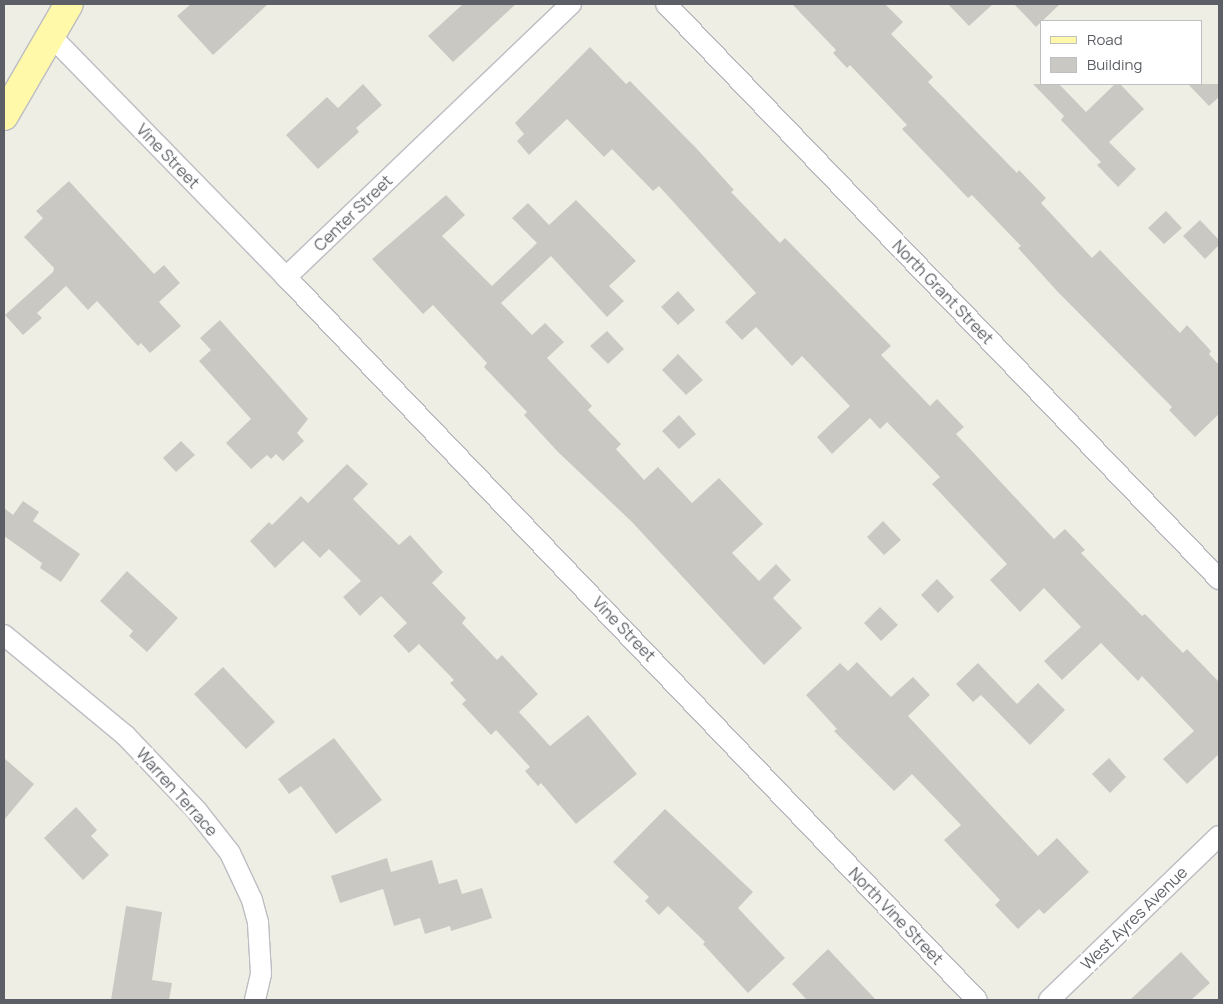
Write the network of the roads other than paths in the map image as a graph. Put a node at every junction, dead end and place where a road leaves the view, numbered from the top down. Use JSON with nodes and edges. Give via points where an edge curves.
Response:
{"nodes":[{"id":1,"x":69,"y":4,"type":"edge"},
{"id":2,"x":571,"y":4,"type":"edge"},
{"id":3,"x":666,"y":4,"type":"edge"},
{"id":4,"x":50,"y":35,"type":"junction"},
{"id":5,"x":4,"y":116,"type":"edge"},
{"id":6,"x":286,"y":277,"type":"junction"},
{"id":7,"x":1219,"y":580,"type":"edge"},
{"id":8,"x":4,"y":635,"type":"edge"},
{"id":9,"x":816,"y":831,"type":"joint"},
{"id":10,"x":1219,"y":836,"type":"edge"},
{"id":11,"x":255,"y":1000,"type":"edge"},
{"id":12,"x":977,"y":1000,"type":"edge"},
{"id":13,"x":1049,"y":1000,"type":"edge"}],
"edges":[{"from":1,"to":4,"type":"main road"},
{"from":2,"to":6,"type":"street","name":"Center Street"},
{"from":3,"to":7,"type":"street","name":"North Grant Street"},
{"from":4,"to":5,"type":"main road"},
{"from":4,"to":6,"type":"street","name":"Vine Street"},
{"from":6,"to":9,"type":"street","name":"Vine Street"},
{"from":8,"to":11,"type":"street","name":"Warren Terrace","via":[[125,735],[197,811],[230,853],[252,900],[258,923],[261,974]]},
{"from":9,"to":12,"type":"street","name":"North Vine Street"},
{"from":10,"to":13,"type":"street","name":"West Ayres Avenue"}]}
